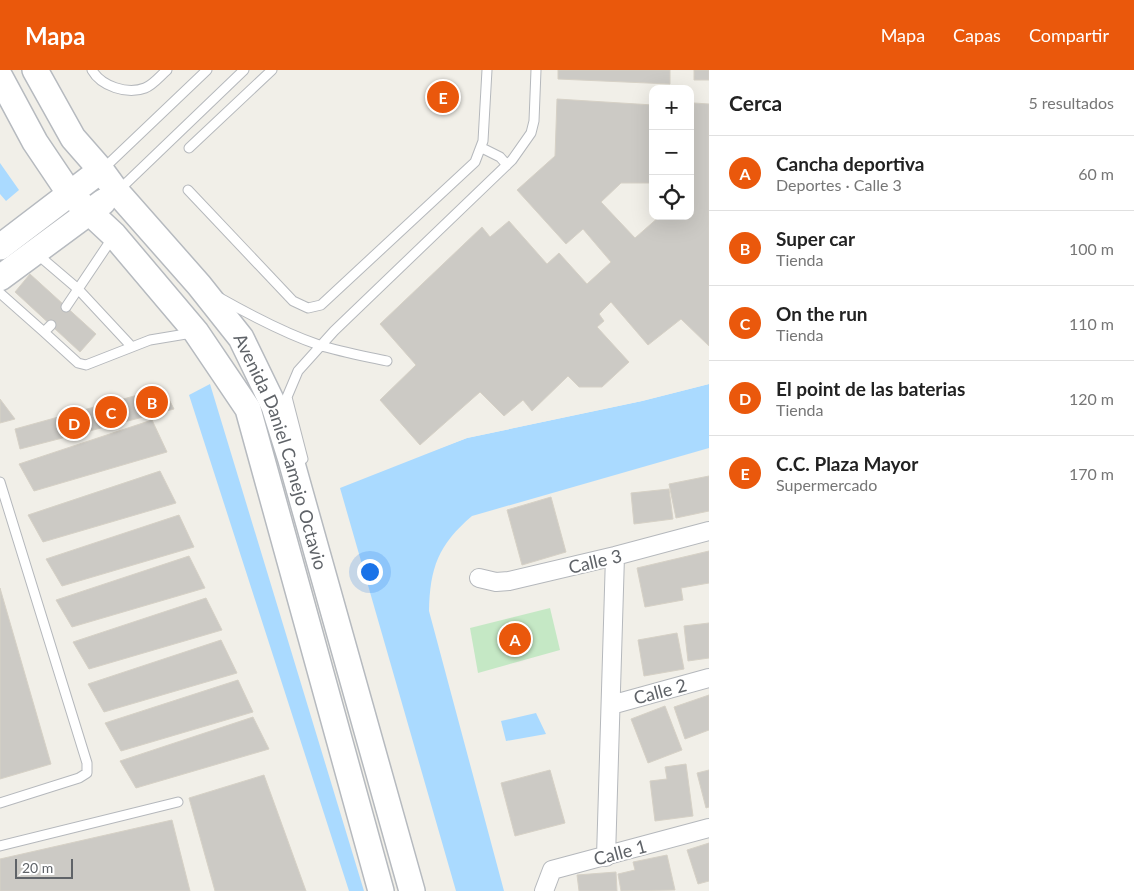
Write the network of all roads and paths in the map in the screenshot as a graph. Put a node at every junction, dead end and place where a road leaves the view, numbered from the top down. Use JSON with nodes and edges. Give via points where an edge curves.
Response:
{"nodes":[{"id":1,"x":35,"y":70,"type":"edge"},
{"id":2,"x":92,"y":70,"type":"edge"},
{"id":3,"x":167,"y":70,"type":"edge"},
{"id":4,"x":207,"y":70,"type":"edge"},
{"id":5,"x":244,"y":70,"type":"edge"},
{"id":6,"x":272,"y":70,"type":"edge"},
{"id":7,"x":487,"y":70,"type":"edge"},
{"id":8,"x":536,"y":70,"type":"edge"},
{"id":9,"x":0,"y":77,"type":"edge"},
{"id":10,"x":189,"y":148,"type":"dead end"},
{"id":11,"x":482,"y":148,"type":"junction"},
{"id":12,"x":507,"y":165,"type":"junction"},
{"id":13,"x":101,"y":170,"type":"junction"},
{"id":14,"x":188,"y":190,"type":"dead end"},
{"id":15,"x":117,"y":192,"type":"junction"},
{"id":16,"x":70,"y":194,"type":"junction"},
{"id":17,"x":90,"y":212,"type":"junction"},
{"id":18,"x":114,"y":235,"type":"junction"},
{"id":19,"x":3,"y":243,"type":"edge"},
{"id":20,"x":27,"y":258,"type":"junction"},
{"id":21,"x":0,"y":278,"type":"edge"},
{"id":22,"x":199,"y":285,"type":"junction"},
{"id":23,"x":78,"y":290,"type":"junction"},
{"id":24,"x":0,"y":291,"type":"edge"},
{"id":25,"x":66,"y":307,"type":"dead end"},
{"id":26,"x":196,"y":332,"type":"junction"},
{"id":27,"x":320,"y":346,"type":"junction"},
{"id":28,"x":132,"y":347,"type":"junction"},
{"id":29,"x":387,"y":361,"type":"dead end"},
{"id":30,"x":306,"y":472,"type":"dead end"},
{"id":31,"x":0,"y":482,"type":"edge"},
{"id":32,"x":310,"y":490,"type":"dead end"},
{"id":33,"x":709,"y":531,"type":"edge"},
{"id":34,"x":312,"y":533,"type":"junction"},
{"id":35,"x":615,"y":556,"type":"junction"},
{"id":36,"x":479,"y":578,"type":"dead end"},
{"id":37,"x":709,"y":678,"type":"edge"},
{"id":38,"x":611,"y":705,"type":"junction"},
{"id":39,"x":178,"y":802,"type":"dead end"},
{"id":40,"x":0,"y":803,"type":"edge"},
{"id":41,"x":709,"y":828,"type":"edge"},
{"id":42,"x":0,"y":846,"type":"edge"},
{"id":43,"x":606,"y":856,"type":"junction"},
{"id":44,"x":381,"y":891,"type":"edge"},
{"id":45,"x":412,"y":891,"type":"edge"},
{"id":46,"x":544,"y":891,"type":"edge"}],
"edges":[{"from":1,"to":13,"type":"main road","name":"Avenida Daniel Camejo Octavio","via":[[73,138]]},
{"from":2,"to":3,"type":"lane","via":[[106,85],[140,89]]},
{"from":4,"to":13,"type":"lane"},
{"from":5,"to":15,"type":"lane"},
{"from":6,"to":10,"type":"lane"},
{"from":7,"to":11,"type":"lane"},
{"from":8,"to":12,"type":"lane","via":[[531,133]]},
{"from":9,"to":16,"type":"main road","name":"Avenida Daniel Camejo Octavio","via":[[35,142]]},
{"from":11,"to":12,"type":"lane","via":[[500,157]]},
{"from":11,"to":14,"type":"lane","via":[[475,162],[327,301],[315,308],[302,307],[293,301]]},
{"from":12,"to":27,"type":"lane"},
{"from":13,"to":15,"type":"main road","name":"Avenida Daniel Camejo Octavio"},
{"from":13,"to":16,"type":"main road"},
{"from":15,"to":17,"type":"main road"},
{"from":15,"to":22,"type":"main road","name":"Avenida Daniel Camejo Octavio"},
{"from":16,"to":17,"type":"main road","name":"Avenida Daniel Camejo Octavio"},
{"from":16,"to":19,"type":"main road"},
{"from":17,"to":18,"type":"main road","name":"Avenida Daniel Camejo Octavio"},
{"from":17,"to":20,"type":"main road"},
{"from":18,"to":23,"type":"lane"},
{"from":18,"to":26,"type":"main road","name":"Avenida Daniel Camejo Octavio"},
{"from":20,"to":21,"type":"main road"},
{"from":20,"to":23,"type":"lane"},
{"from":20,"to":24,"type":"main road"},
{"from":22,"to":27,"type":"lane","via":[[254,317]]},
{"from":22,"to":34,"type":"main road","name":"Avenida Daniel Camejo Octavio","via":[[241,338],[274,406]]},
{"from":23,"to":25,"type":"lane"},
{"from":23,"to":28,"type":"lane"},
{"from":24,"to":28,"type":"lane","via":[[48,328],[78,363],[86,365]]},
{"from":26,"to":28,"type":"lane","via":[[163,337]]},
{"from":26,"to":44,"type":"main road","name":"Avenida Daniel Camejo Octavio","via":[[248,409]]},
{"from":27,"to":29,"type":"lane"},
{"from":27,"to":30,"type":"lane","via":[[298,371],[287,397]]},
{"from":31,"to":40,"type":"lane","via":[[87,763],[87,773]]},
{"from":32,"to":34,"type":"lane"},
{"from":33,"to":35,"type":"street","name":"Calle 3"},
{"from":34,"to":45,"type":"main road","name":"Avenida Daniel Camejo Octavio"},
{"from":35,"to":36,"type":"street","name":"Calle 3","via":[[509,580],[496,582]]},
{"from":35,"to":38,"type":"street"},
{"from":37,"to":38,"type":"street","name":"Calle 2"},
{"from":38,"to":43,"type":"street"},
{"from":39,"to":42,"type":"lane"},
{"from":41,"to":43,"type":"street","name":"Calle 1"},
{"from":43,"to":46,"type":"street","name":"Calle 1","via":[[552,870]]}]}
